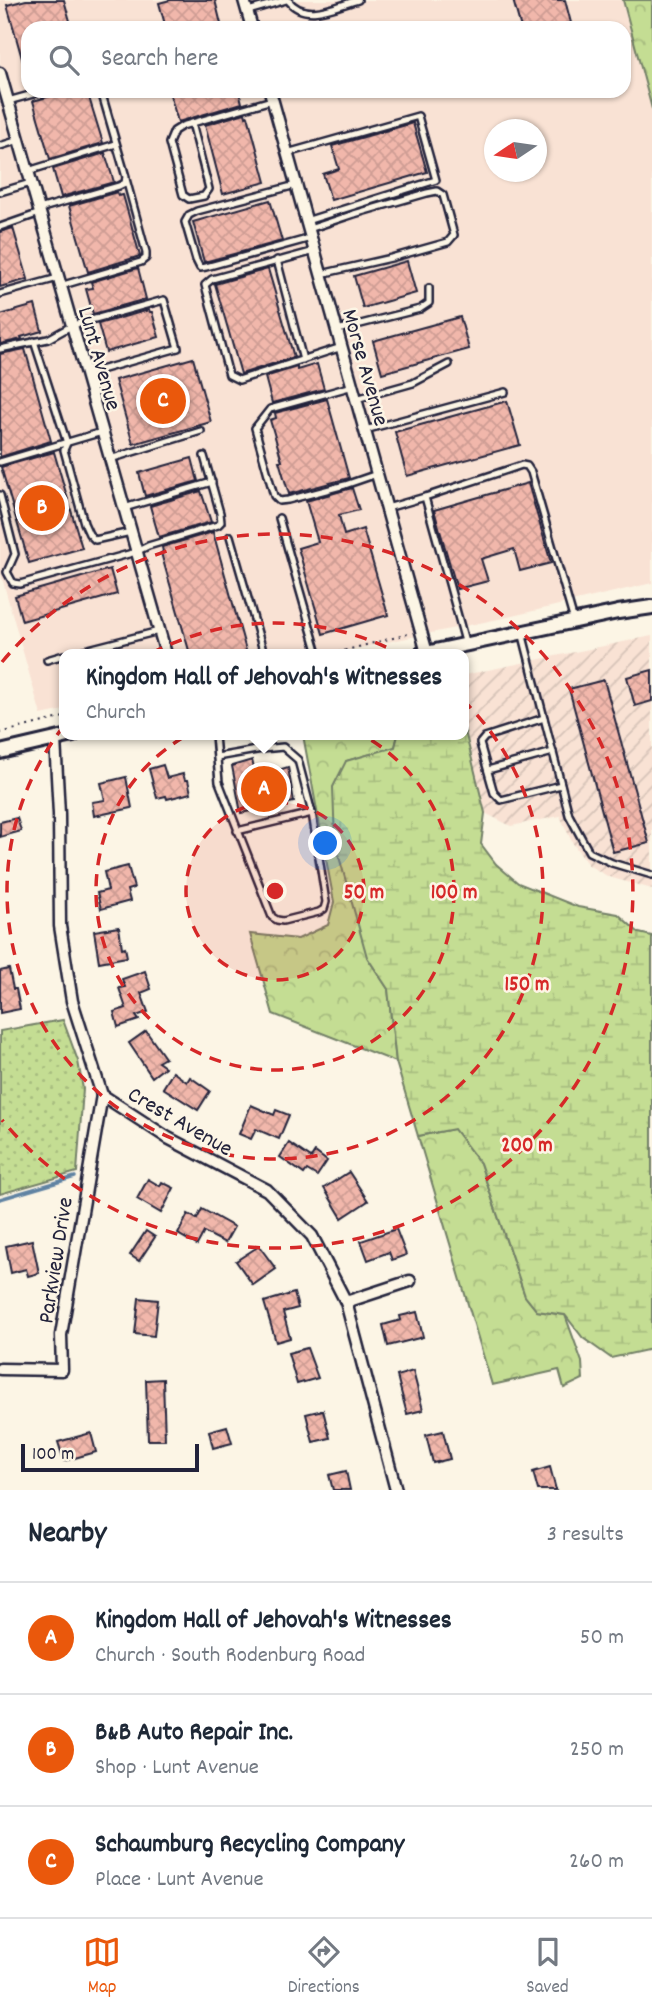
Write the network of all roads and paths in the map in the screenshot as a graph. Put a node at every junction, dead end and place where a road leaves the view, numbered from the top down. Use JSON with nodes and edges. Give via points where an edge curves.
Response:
{"nodes":[{"id":1,"x":244,"y":0,"type":"edge"},
{"id":2,"x":287,"y":0,"type":"edge"},
{"id":3,"x":358,"y":0,"type":"edge"},
{"id":4,"x":248,"y":11,"type":"junction"},
{"id":5,"x":250,"y":21,"type":"edge"},
{"id":6,"x":0,"y":73,"type":"edge"},
{"id":7,"x":21,"y":97,"type":"edge"},
{"id":8,"x":102,"y":98,"type":"edge"},
{"id":9,"x":263,"y":98,"type":"edge"},
{"id":10,"x":272,"y":98,"type":"edge"},
{"id":11,"x":8,"y":101,"type":"junction"},
{"id":12,"x":192,"y":123,"type":"junction"},
{"id":13,"x":19,"y":141,"type":"junction"},
{"id":14,"x":116,"y":144,"type":"junction"},
{"id":15,"x":0,"y":146,"type":"edge"},
{"id":16,"x":287,"y":153,"type":"junction"},
{"id":17,"x":28,"y":171,"type":"junction"},
{"id":18,"x":125,"y":179,"type":"junction"},
{"id":19,"x":31,"y":183,"type":"junction"},
{"id":20,"x":296,"y":185,"type":"junction"},
{"id":21,"x":0,"y":192,"type":"edge"},
{"id":22,"x":39,"y":211,"type":"junction"},
{"id":23,"x":0,"y":227,"type":"edge"},
{"id":24,"x":309,"y":229,"type":"junction"},
{"id":25,"x":315,"y":251,"type":"junction"},
{"id":26,"x":277,"y":260,"type":"junction"},
{"id":27,"x":321,"y":274,"type":"junction"},
{"id":28,"x":59,"y":282,"type":"junction"},
{"id":29,"x":429,"y":288,"type":"dead end"},
{"id":30,"x":0,"y":294,"type":"edge"},
{"id":31,"x":73,"y":325,"type":"junction"},
{"id":32,"x":337,"y":330,"type":"junction"},
{"id":33,"x":34,"y":341,"type":"junction"},
{"id":34,"x":342,"y":347,"type":"junction"},
{"id":35,"x":0,"y":349,"type":"edge"},
{"id":36,"x":303,"y":360,"type":"junction"},
{"id":37,"x":449,"y":364,"type":"dead end"},
{"id":38,"x":86,"y":373,"type":"junction"},
{"id":39,"x":353,"y":386,"type":"junction"},
{"id":40,"x":505,"y":392,"type":"dead end"},
{"id":41,"x":356,"y":399,"type":"junction"},
{"id":42,"x":365,"y":430,"type":"junction"},
{"id":43,"x":201,"y":431,"type":"dead end"},
{"id":44,"x":102,"y":432,"type":"junction"},
{"id":45,"x":66,"y":443,"type":"junction"},
{"id":46,"x":204,"y":456,"type":"dead end"},
{"id":47,"x":110,"y":459,"type":"junction"},
{"id":48,"x":0,"y":462,"type":"edge"},
{"id":49,"x":377,"y":474,"type":"junction"},
{"id":50,"x":212,"y":482,"type":"junction"},
{"id":51,"x":0,"y":495,"type":"edge"},
{"id":52,"x":425,"y":497,"type":"junction"},
{"id":53,"x":124,"y":508,"type":"junction"},
{"id":54,"x":387,"y":508,"type":"junction"},
{"id":55,"x":279,"y":518,"type":"dead end"},
{"id":56,"x":131,"y":532,"type":"junction"},
{"id":57,"x":230,"y":536,"type":"dead end"},
{"id":58,"x":136,"y":552,"type":"junction"},
{"id":59,"x":652,"y":601,"type":"edge"},
{"id":60,"x":652,"y":607,"type":"edge"},
{"id":61,"x":618,"y":612,"type":"junction"},
{"id":62,"x":574,"y":621,"type":"junction"},
{"id":63,"x":159,"y":631,"type":"junction"},
{"id":64,"x":421,"y":631,"type":"junction"},
{"id":65,"x":522,"y":632,"type":"junction"},
{"id":66,"x":466,"y":645,"type":"junction"},
{"id":67,"x":90,"y":649,"type":"edge"},
{"id":68,"x":164,"y":649,"type":"edge"},
{"id":69,"x":263,"y":649,"type":"edge"},
{"id":70,"x":317,"y":649,"type":"edge"},
{"id":71,"x":351,"y":649,"type":"edge"},
{"id":72,"x":423,"y":649,"type":"edge"},
{"id":73,"x":447,"y":649,"type":"edge"},
{"id":74,"x":59,"y":657,"type":"edge"},
{"id":75,"x":47,"y":660,"type":"dead end"},
{"id":76,"x":59,"y":718,"type":"edge"},
{"id":77,"x":544,"y":718,"type":"junction"},
{"id":78,"x":0,"y":733,"type":"edge"},
{"id":79,"x":59,"y":738,"type":"edge"},
{"id":80,"x":55,"y":739,"type":"junction"},
{"id":81,"x":215,"y":740,"type":"edge"},
{"id":82,"x":0,"y":752,"type":"edge"},
{"id":83,"x":553,"y":752,"type":"junction"},
{"id":84,"x":217,"y":757,"type":"junction"},
{"id":85,"x":488,"y":770,"type":"junction"},
{"id":86,"x":561,"y":785,"type":"junction"},
{"id":87,"x":312,"y":813,"type":"junction"},
{"id":88,"x":237,"y":831,"type":"junction"},
{"id":89,"x":652,"y":875,"type":"edge"},
{"id":90,"x":102,"y":1095,"type":"junction"},
{"id":91,"x":410,"y":1281,"type":"dead end"},
{"id":92,"x":346,"y":1302,"type":"junction"},
{"id":93,"x":0,"y":1369,"type":"edge"},
{"id":94,"x":396,"y":1490,"type":"edge"}],
"edges":[{"from":1,"to":4,"type":"street"},
{"from":2,"to":3,"type":"lane","via":[[304,12]]},
{"from":2,"to":4,"type":"lane"},
{"from":4,"to":5,"type":"street"},
{"from":6,"to":11,"type":"street","name":"Lunt Avenue"},
{"from":7,"to":11,"type":"lane"},
{"from":8,"to":14,"type":"lane"},
{"from":9,"to":12,"type":"lane"},
{"from":10,"to":16,"type":"street","name":"Morse Avenue"},
{"from":11,"to":13,"type":"street","name":"Lunt Avenue"},
{"from":12,"to":12,"type":"lane","via":[[174,131],[169,143],[183,195],[189,199],[204,196],[209,189]]},
{"from":13,"to":15,"type":"lane"},
{"from":13,"to":17,"type":"street","name":"Lunt Avenue"},
{"from":14,"to":17,"type":"lane"},
{"from":14,"to":18,"type":"lane"},
{"from":16,"to":20,"type":"street","name":"Morse Avenue"},
{"from":16,"to":24,"type":"lane","via":[[418,116],[436,180]]},
{"from":17,"to":19,"type":"street","name":"Lunt Avenue"},
{"from":18,"to":22,"type":"lane","via":[[119,186]]},
{"from":18,"to":28,"type":"lane","via":[[146,258]]},
{"from":19,"to":21,"type":"lane"},
{"from":19,"to":22,"type":"street","name":"Lunt Avenue"},
{"from":20,"to":24,"type":"street","name":"Morse Avenue"},
{"from":20,"to":24,"type":"lane","via":[[189,215],[185,222],[196,260],[200,268],[206,267]]},
{"from":22,"to":23,"type":"lane"},
{"from":22,"to":28,"type":"street","name":"Lunt Avenue"},
{"from":24,"to":25,"type":"street","name":"Morse Avenue"},
{"from":24,"to":27,"type":"lane","via":[[437,191],[443,195],[454,235],[447,242]]},
{"from":25,"to":26,"type":"lane"},
{"from":25,"to":27,"type":"street","name":"Morse Avenue"},
{"from":26,"to":36,"type":"lane"},
{"from":26,"to":36,"type":"lane","via":[[205,285],[229,374],[239,380]]},
{"from":27,"to":32,"type":"street","name":"Morse Avenue"},
{"from":28,"to":30,"type":"lane"},
{"from":28,"to":31,"type":"street","name":"Lunt Avenue"},
{"from":29,"to":32,"type":"lane","via":[[429,303],[419,309]]},
{"from":31,"to":33,"type":"lane"},
{"from":31,"to":38,"type":"street","name":"Lunt Avenue"},
{"from":31,"to":38,"type":"lane","via":[[164,300],[178,348]]},
{"from":32,"to":34,"type":"street","name":"Morse Avenue"},
{"from":33,"to":35,"type":"lane"},
{"from":33,"to":45,"type":"lane"},
{"from":34,"to":36,"type":"lane"},
{"from":34,"to":39,"type":"street","name":"Morse Avenue"},
{"from":37,"to":41,"type":"lane","via":[[413,383]]},
{"from":38,"to":44,"type":"street","name":"Lunt Avenue"},
{"from":39,"to":41,"type":"street","name":"Morse Avenue"},
{"from":39,"to":49,"type":"lane","via":[[270,409],[255,428],[279,501]]},
{"from":40,"to":42,"type":"lane"},
{"from":41,"to":42,"type":"street","name":"Morse Avenue"},
{"from":42,"to":49,"type":"street","name":"Morse Avenue"},
{"from":43,"to":47,"type":"lane"},
{"from":44,"to":45,"type":"lane"},
{"from":44,"to":47,"type":"street","name":"Lunt Avenue"},
{"from":45,"to":48,"type":"lane"},
{"from":45,"to":56,"type":"lane","via":[[64,450],[89,534],[96,540]]},
{"from":46,"to":50,"type":"lane"},
{"from":47,"to":53,"type":"street","name":"Lunt Avenue"},
{"from":49,"to":54,"type":"street","name":"Morse Avenue"},
{"from":50,"to":53,"type":"lane"},
{"from":50,"to":58,"type":"lane","via":[[220,513],[218,526]]},
{"from":51,"to":58,"type":"lane","via":[[15,554],[7,572],[13,583]]},
{"from":52,"to":54,"type":"lane"},
{"from":52,"to":62,"type":"lane","via":[[527,466]]},
{"from":52,"to":66,"type":"lane"},
{"from":53,"to":56,"type":"street","name":"Lunt Avenue"},
{"from":54,"to":64,"type":"street","name":"Morse Avenue"},
{"from":55,"to":70,"type":"lane"},
{"from":56,"to":58,"type":"street","name":"Lunt Avenue"},
{"from":57,"to":69,"type":"lane"},
{"from":58,"to":63,"type":"street","name":"Lunt Avenue"},
{"from":59,"to":61,"type":"street"},
{"from":60,"to":61,"type":"street"},
{"from":61,"to":62,"type":"street"},
{"from":62,"to":65,"type":"street"},
{"from":63,"to":67,"type":"lane"},
{"from":63,"to":68,"type":"street","name":"Lunt Avenue"},
{"from":64,"to":71,"type":"path"},
{"from":64,"to":72,"type":"street","name":"Morse Avenue"},
{"from":65,"to":66,"type":"street"},
{"from":65,"to":77,"type":"lane"},
{"from":66,"to":73,"type":"street"},
{"from":74,"to":75,"type":"lane"},
{"from":76,"to":78,"type":"path"},
{"from":77,"to":83,"type":"lane"},
{"from":77,"to":85,"type":"lane","via":[[485,737],[481,747]]},
{"from":79,"to":80,"type":"street"},
{"from":80,"to":82,"type":"street"},
{"from":80,"to":90,"type":"street","name":"Crest Avenue","via":[[60,926],[72,1001]]},
{"from":81,"to":84,"type":"lane"},
{"from":83,"to":85,"type":"lane"},
{"from":83,"to":86,"type":"lane"},
{"from":84,"to":87,"type":"lane","via":[[282,747],[298,760]]},
{"from":84,"to":88,"type":"lane","via":[[219,782]]},
{"from":85,"to":86,"type":"lane","via":[[494,793],[501,800]]},
{"from":86,"to":89,"type":"lane","via":[[569,815],[589,852]]},
{"from":87,"to":88,"type":"lane"},
{"from":87,"to":88,"type":"lane","via":[[326,902],[319,912],[283,921],[272,917]]},
{"from":90,"to":92,"type":"street","name":"Crest Avenue","via":[[168,1138],[267,1190],[312,1236]]},
{"from":90,"to":93,"type":"street","name":"Parkview Drive","via":[[61,1335],[62,1370]]},
{"from":91,"to":92,"type":"street"},
{"from":92,"to":94,"type":"street","name":"Crest Avenue"}]}
